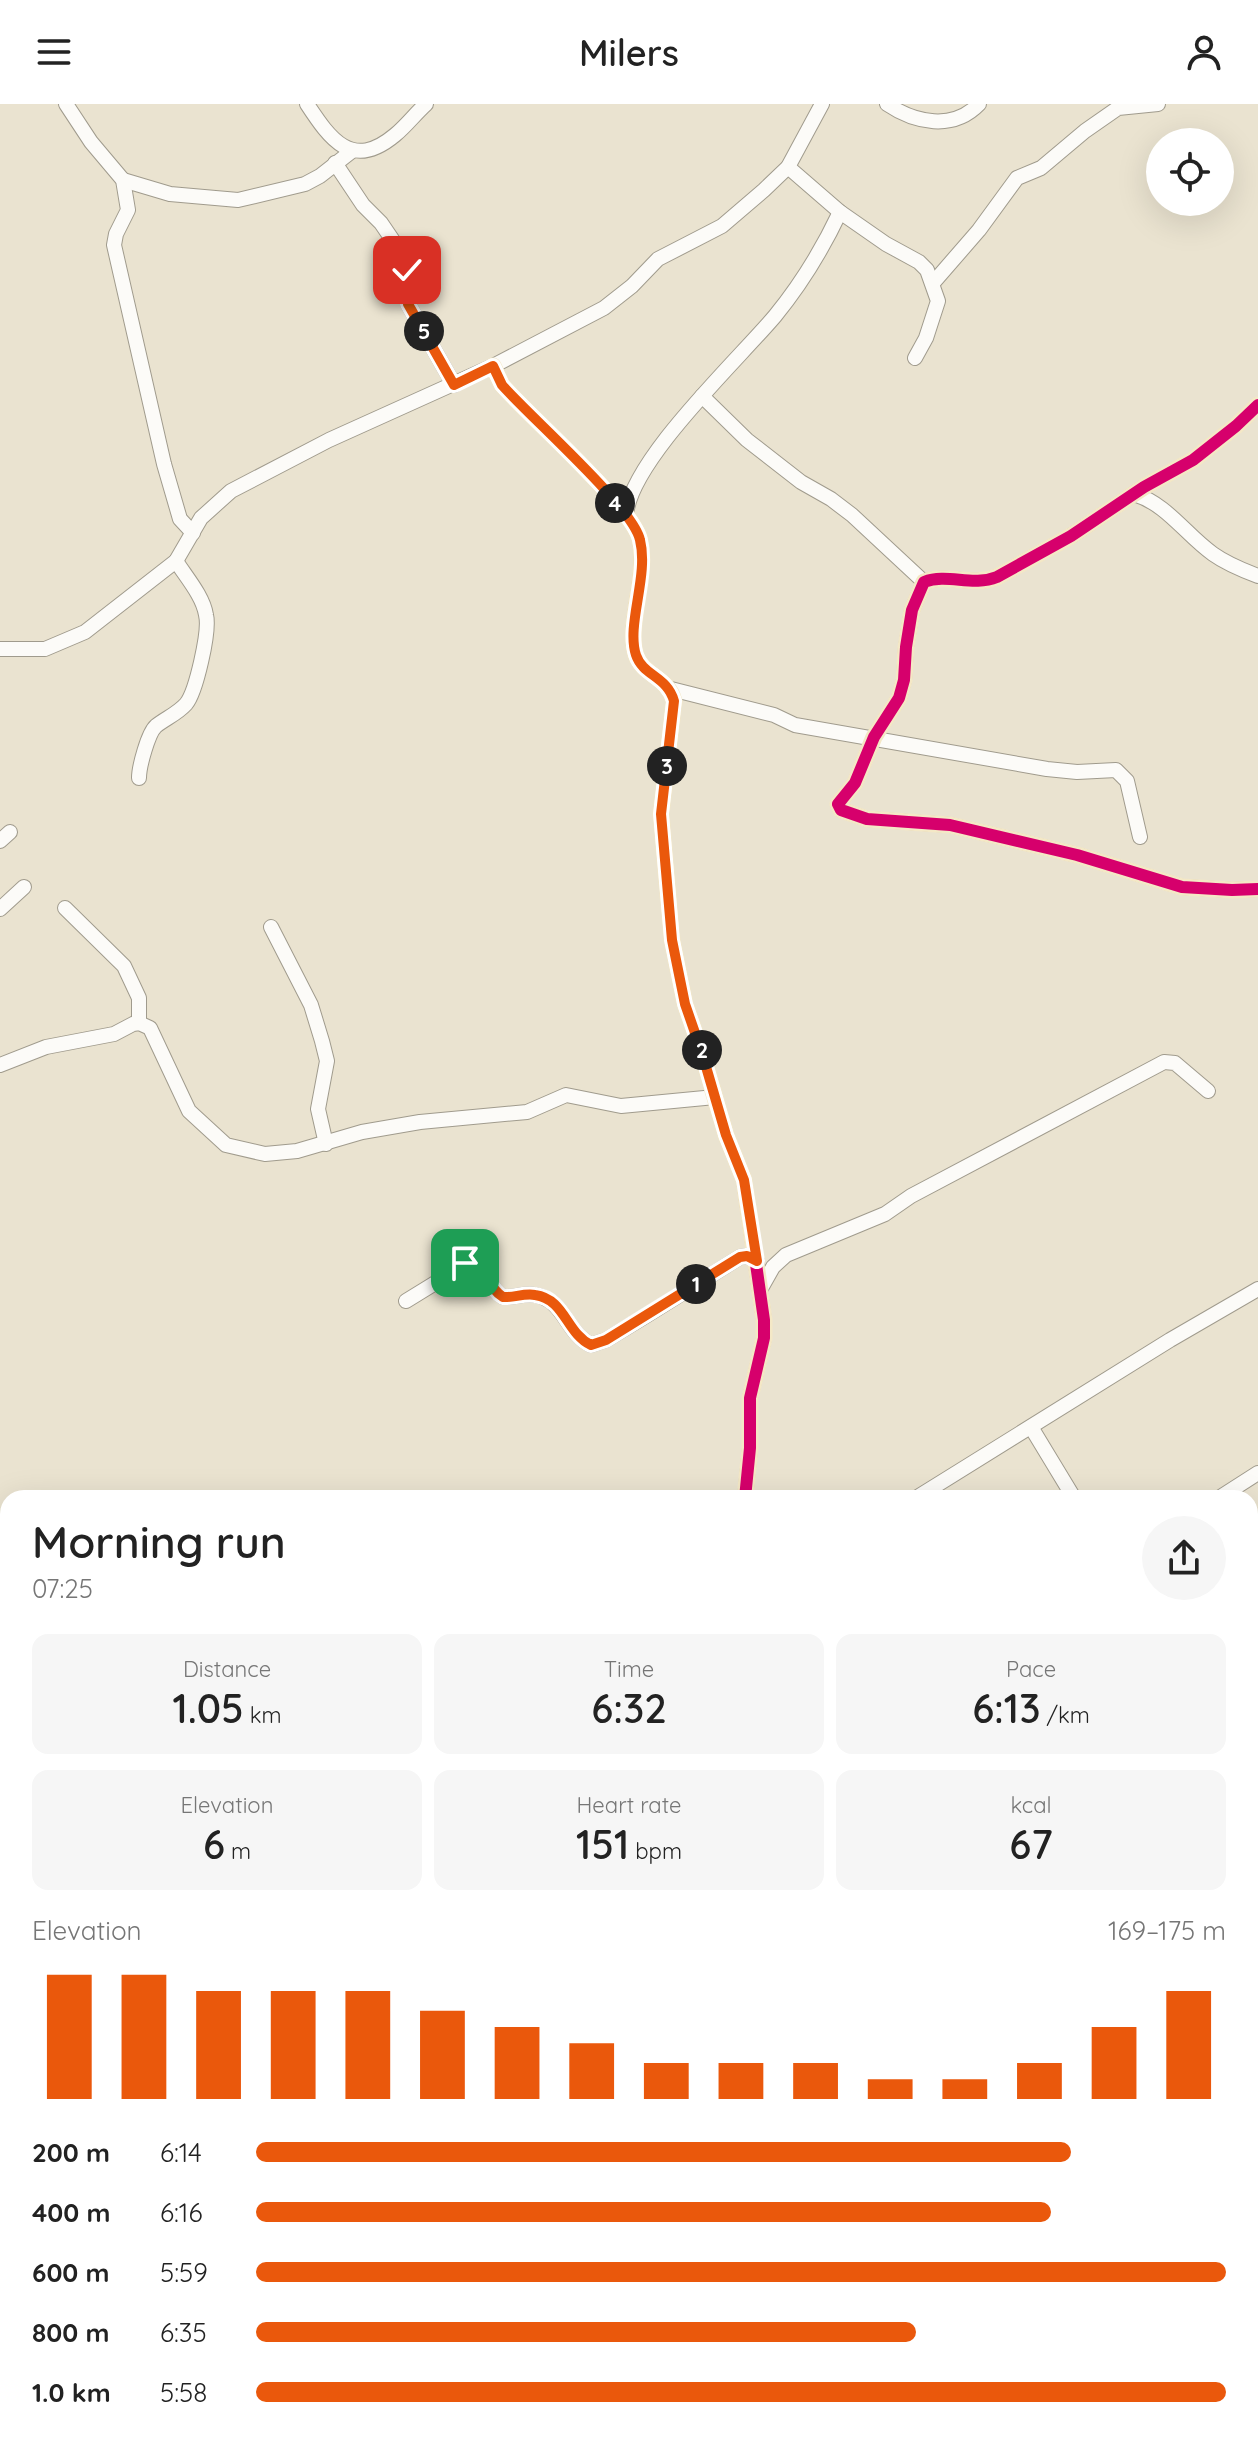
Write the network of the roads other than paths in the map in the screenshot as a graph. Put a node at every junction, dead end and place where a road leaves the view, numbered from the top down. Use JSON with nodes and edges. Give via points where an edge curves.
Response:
{"nodes":[{"id":1,"x":66,"y":104,"type":"edge"},
{"id":2,"x":307,"y":104,"type":"edge"},
{"id":3,"x":426,"y":104,"type":"edge"},
{"id":4,"x":822,"y":104,"type":"edge"},
{"id":5,"x":887,"y":104,"type":"edge"},
{"id":6,"x":979,"y":104,"type":"edge"},
{"id":7,"x":1158,"y":104,"type":"edge"},
{"id":8,"x":352,"y":151,"type":"junction"},
{"id":9,"x":335,"y":163,"type":"junction"},
{"id":10,"x":788,"y":167,"type":"junction"},
{"id":11,"x":123,"y":180,"type":"junction"},
{"id":12,"x":840,"y":212,"type":"junction"},
{"id":13,"x":933,"y":283,"type":"junction"},
{"id":14,"x":915,"y":358,"type":"dead end"},
{"id":15,"x":493,"y":366,"type":"junction"},
{"id":16,"x":454,"y":385,"type":"junction"},
{"id":17,"x":702,"y":396,"type":"junction"},
{"id":18,"x":1258,"y":405,"type":"edge"},
{"id":19,"x":1134,"y":494,"type":"junction"},
{"id":20,"x":626,"y":515,"type":"junction"},
{"id":21,"x":193,"y":533,"type":"junction"},
{"id":22,"x":176,"y":561,"type":"junction"},
{"id":23,"x":1258,"y":576,"type":"edge"},
{"id":24,"x":924,"y":582,"type":"junction"},
{"id":25,"x":0,"y":649,"type":"edge"},
{"id":26,"x":671,"y":689,"type":"junction"},
{"id":27,"x":874,"y":737,"type":"junction"},
{"id":28,"x":139,"y":778,"type":"dead end"},
{"id":29,"x":1140,"y":837,"type":"dead end"},
{"id":30,"x":24,"y":887,"type":"dead end"},
{"id":31,"x":1258,"y":889,"type":"edge"},
{"id":32,"x":65,"y":908,"type":"dead end"},
{"id":33,"x":0,"y":909,"type":"edge"},
{"id":34,"x":271,"y":927,"type":"dead end"},
{"id":35,"x":139,"y":1023,"type":"junction"},
{"id":36,"x":0,"y":1065,"type":"edge"},
{"id":37,"x":1208,"y":1091,"type":"dead end"},
{"id":38,"x":715,"y":1097,"type":"junction"},
{"id":39,"x":326,"y":1144,"type":"junction"},
{"id":40,"x":757,"y":1261,"type":"junction"},
{"id":41,"x":1258,"y":1289,"type":"edge"},
{"id":42,"x":760,"y":1290,"type":"junction"},
{"id":43,"x":406,"y":1301,"type":"dead end"},
{"id":44,"x":1031,"y":1427,"type":"junction"},
{"id":45,"x":1258,"y":1473,"type":"edge"},
{"id":46,"x":746,"y":1490,"type":"edge"},
{"id":47,"x":929,"y":1490,"type":"edge"},
{"id":48,"x":1069,"y":1490,"type":"edge"},
{"id":49,"x":1231,"y":1490,"type":"edge"}],
"edges":[{"from":1,"to":11,"type":"street"},
{"from":2,"to":8,"type":"street","via":[[327,134]]},
{"from":3,"to":8,"type":"street","via":[[384,143]]},
{"from":4,"to":10,"type":"street"},
{"from":5,"to":6,"type":"street","via":[[922,121],[943,122],[962,117]]},
{"from":7,"to":13,"type":"street","via":[[1118,108],[1041,168],[1017,178]]},
{"from":8,"to":9,"type":"street"},
{"from":9,"to":11,"type":"street","via":[[305,184],[238,200],[170,194]]},
{"from":9,"to":16,"type":"street","via":[[398,248],[407,270],[408,304]]},
{"from":10,"to":12,"type":"street"},
{"from":10,"to":15,"type":"street","via":[[722,226],[658,259],[604,308]]},
{"from":11,"to":21,"type":"street","via":[[128,210],[114,245],[164,464],[180,519]]},
{"from":12,"to":13,"type":"street","via":[[919,262]]},
{"from":12,"to":17,"type":"street","via":[[819,256],[775,316]]},
{"from":13,"to":14,"type":"street","via":[[938,301]]},
{"from":15,"to":16,"type":"street"},
{"from":15,"to":20,"type":"street","via":[[502,385]]},
{"from":16,"to":21,"type":"street","via":[[252,479],[210,508]]},
{"from":17,"to":20,"type":"street","via":[[636,481]]},
{"from":17,"to":24,"type":"street","via":[[747,440],[852,515]]},
{"from":18,"to":19,"type":"street","via":[[1205,452]]},
{"from":19,"to":23,"type":"street","via":[[1156,504],[1211,553]]},
{"from":19,"to":24,"type":"street","via":[[997,577],[983,582]]},
{"from":20,"to":26,"type":"street","via":[[640,537],[642,552],[636,655]]},
{"from":21,"to":22,"type":"street"},
{"from":22,"to":25,"type":"street","via":[[85,632],[45,649]]},
{"from":22,"to":28,"type":"street","via":[[202,604],[207,629],[190,699],[152,731]]},
{"from":24,"to":27,"type":"street","via":[[912,610],[899,698]]},
{"from":26,"to":27,"type":"street","via":[[795,725]]},
{"from":26,"to":38,"type":"street","via":[[673,718],[661,814],[669,909],[685,1004]]},
{"from":27,"to":29,"type":"street","via":[[1047,769],[1116,770],[1127,781]]},
{"from":27,"to":31,"type":"street","via":[[855,783],[838,804],[850,814],[950,825],[1182,887]]},
{"from":30,"to":33,"type":"street"},
{"from":32,"to":35,"type":"street","via":[[124,966],[139,998]]},
{"from":34,"to":39,"type":"street","via":[[311,1005],[322,1041],[327,1061],[318,1109]]},
{"from":35,"to":36,"type":"street"},
{"from":35,"to":39,"type":"street","via":[[150,1028],[189,1111],[226,1145],[265,1154]]},
{"from":37,"to":42,"type":"street","via":[[1175,1063],[1164,1062],[885,1214],[786,1255]]},
{"from":38,"to":39,"type":"street","via":[[621,1106],[566,1095],[527,1112],[420,1122]]},
{"from":38,"to":40,"type":"street","via":[[744,1180]]},
{"from":40,"to":42,"type":"street"},
{"from":40,"to":43,"type":"street","via":[[740,1257],[591,1345],[550,1299],[532,1294],[503,1297],[471,1261]]},
{"from":41,"to":44,"type":"street"},
{"from":42,"to":46,"type":"street","via":[[764,1338],[750,1398]]},
{"from":44,"to":47,"type":"street"},
{"from":44,"to":48,"type":"street"},
{"from":45,"to":49,"type":"street"}]}
